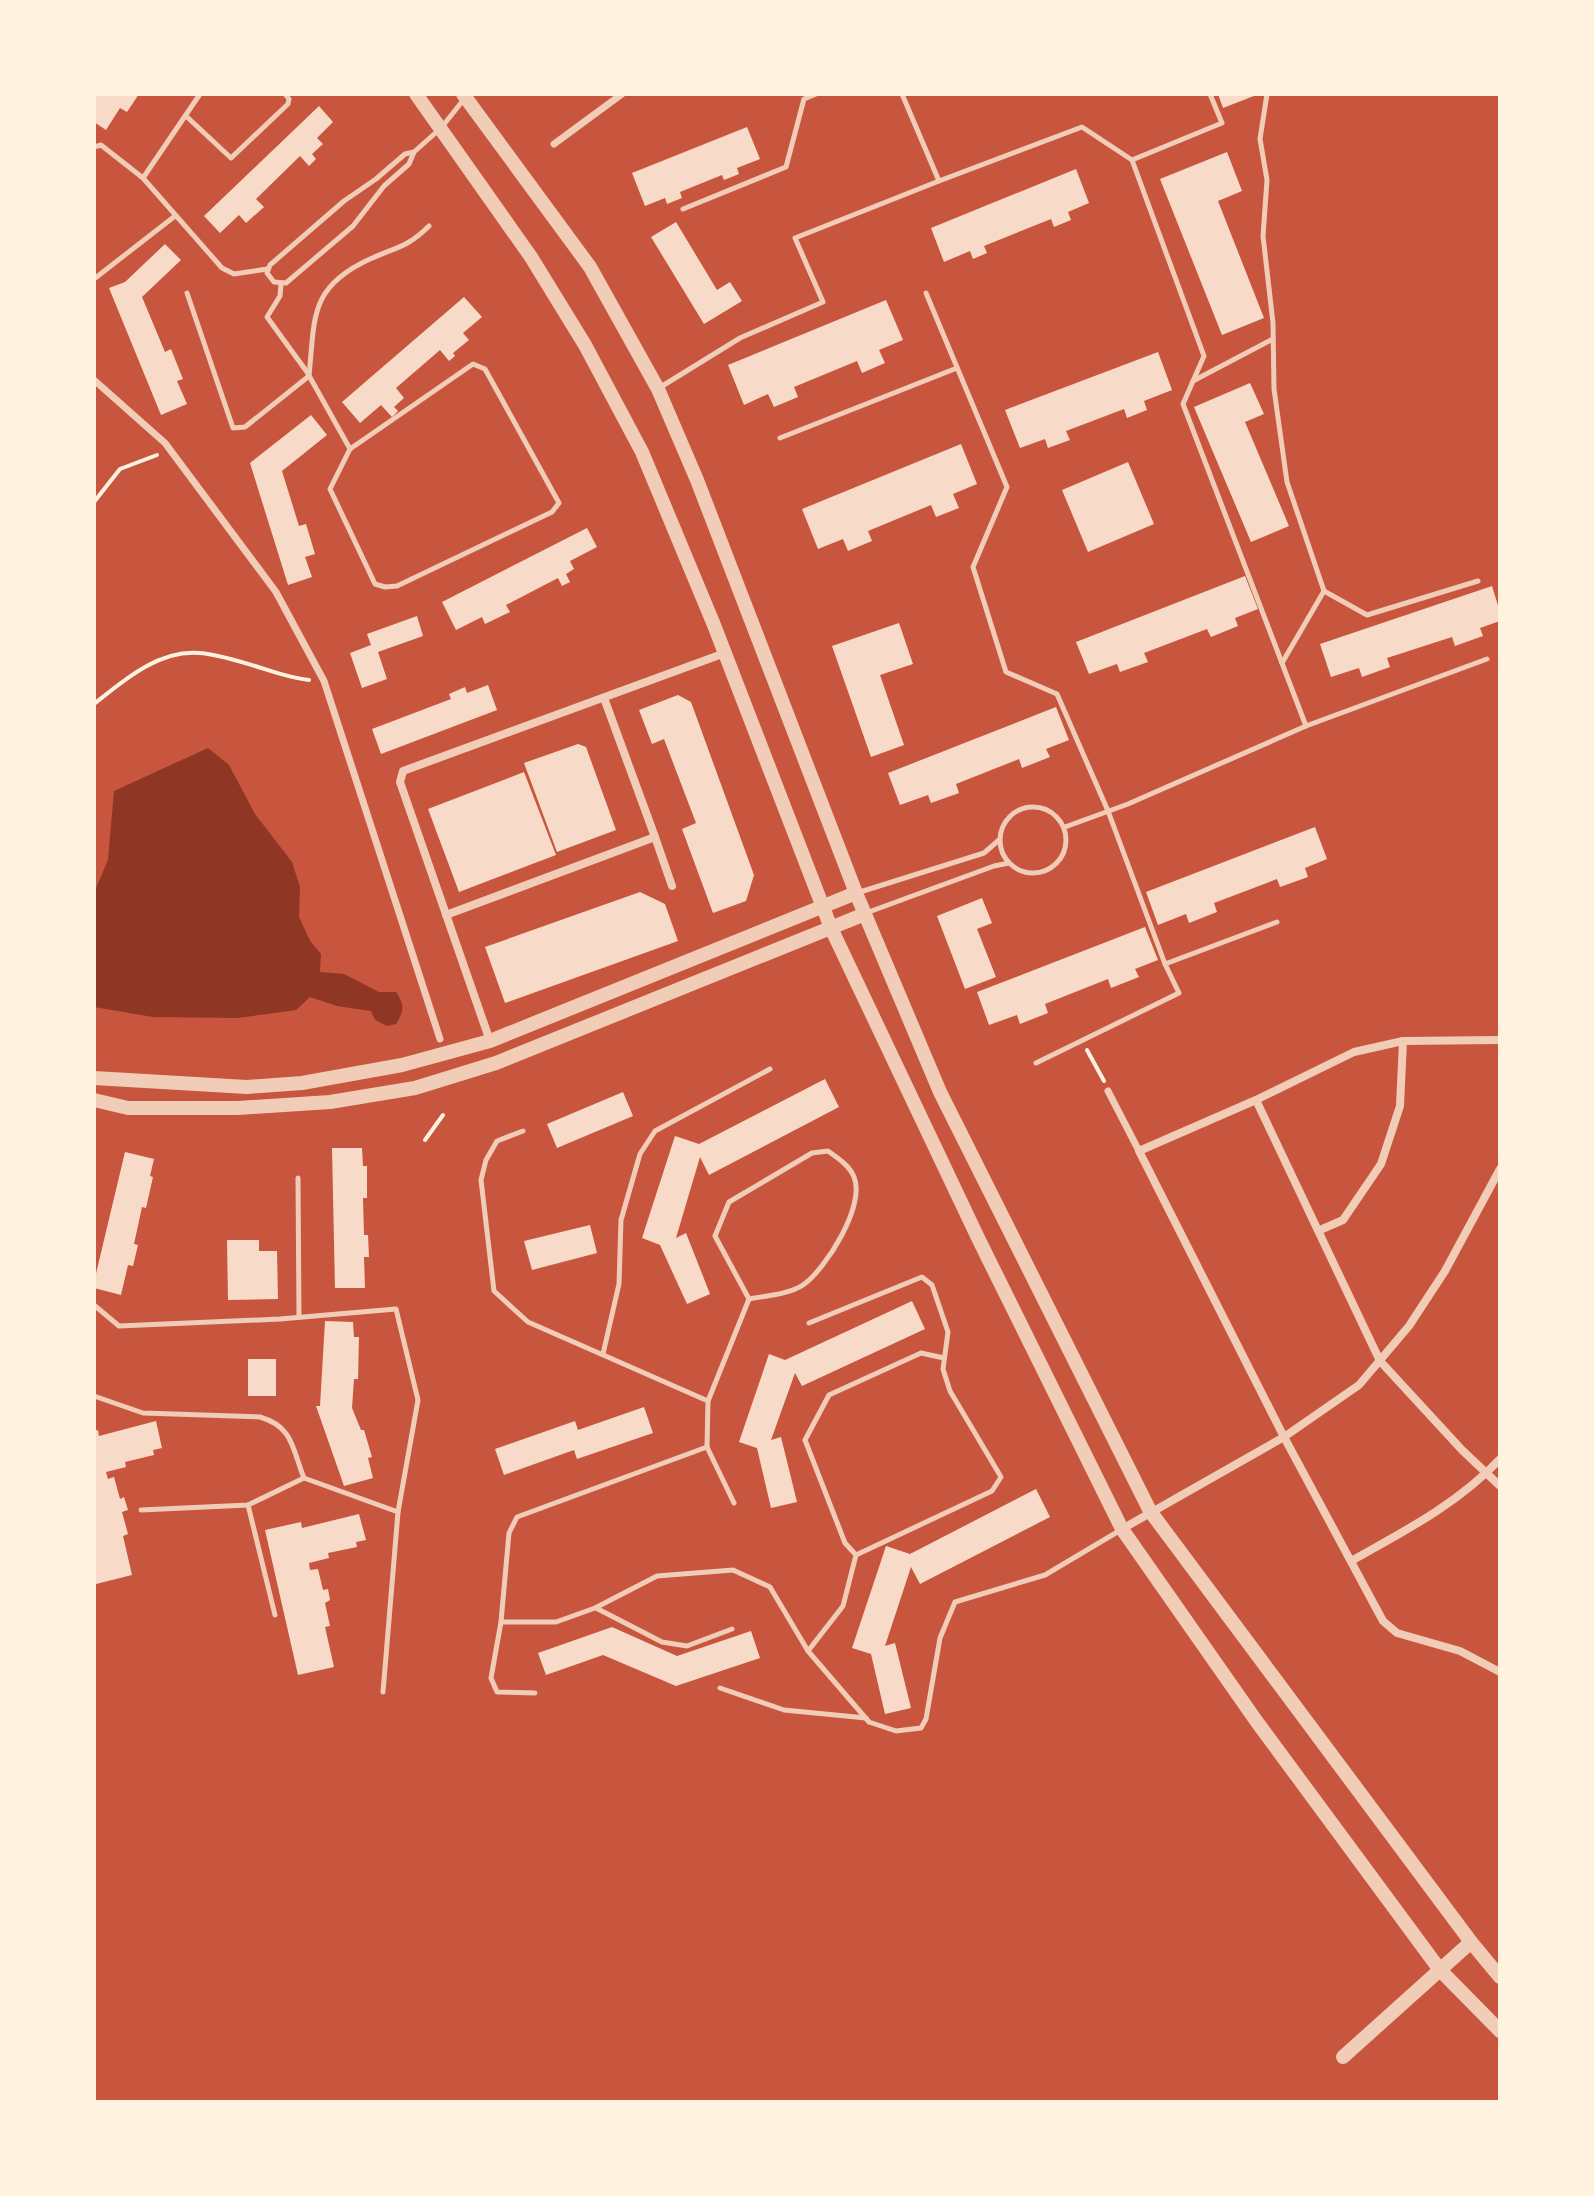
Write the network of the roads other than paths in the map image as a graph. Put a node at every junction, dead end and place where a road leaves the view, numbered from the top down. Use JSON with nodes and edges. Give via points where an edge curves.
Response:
{"nodes":[{"id":1,"x":200,"y":94,"type":"edge"},
{"id":2,"x":285,"y":94,"type":"edge"},
{"id":3,"x":416,"y":94,"type":"edge"},
{"id":4,"x":622,"y":94,"type":"edge"},
{"id":5,"x":797,"y":94,"type":"edge"},
{"id":6,"x":816,"y":94,"type":"edge"},
{"id":7,"x":902,"y":94,"type":"edge"},
{"id":8,"x":1210,"y":94,"type":"edge"},
{"id":9,"x":1267,"y":94,"type":"edge"},
{"id":10,"x":466,"y":95,"type":"edge"},
{"id":11,"x":804,"y":99,"type":"junction"},
{"id":12,"x":186,"y":116,"type":"junction"},
{"id":13,"x":441,"y":128,"type":"junction"},
{"id":14,"x":554,"y":144,"type":"dead end"},
{"id":15,"x":94,"y":147,"type":"edge"},
{"id":16,"x":414,"y":152,"type":"junction"},
{"id":17,"x":1132,"y":160,"type":"junction"},
{"id":18,"x":143,"y":178,"type":"junction"},
{"id":19,"x":939,"y":181,"type":"junction"},
{"id":20,"x":683,"y":209,"type":"dead end"},
{"id":21,"x":175,"y":216,"type":"junction"},
{"id":22,"x":429,"y":226,"type":"dead end"},
{"id":23,"x":267,"y":269,"type":"junction"},
{"id":24,"x":94,"y":279,"type":"edge"},
{"id":25,"x":281,"y":284,"type":"junction"},
{"id":26,"x":187,"y":293,"type":"dead end"},
{"id":27,"x":926,"y":293,"type":"dead end"},
{"id":28,"x":1273,"y":339,"type":"junction"},
{"id":29,"x":957,"y":368,"type":"junction"},
{"id":30,"x":309,"y":376,"type":"junction"},
{"id":31,"x":94,"y":380,"type":"edge"},
{"id":32,"x":1193,"y":381,"type":"junction"},
{"id":33,"x":658,"y":389,"type":"junction"},
{"id":34,"x":780,"y":438,"type":"dead end"},
{"id":35,"x":350,"y":449,"type":"junction"},
{"id":36,"x":1478,"y":581,"type":"dead end"},
{"id":37,"x":1324,"y":591,"type":"junction"},
{"id":38,"x":725,"y":653,"type":"junction"},
{"id":39,"x":1487,"y":659,"type":"dead end"},
{"id":40,"x":1282,"y":664,"type":"junction"},
{"id":41,"x":604,"y":698,"type":"junction"},
{"id":42,"x":1306,"y":726,"type":"junction"},
{"id":43,"x":1108,"y":811,"type":"junction"},
{"id":44,"x":1065,"y":827,"type":"junction"},
{"id":45,"x":655,"y":837,"type":"junction"},
{"id":46,"x":1000,"y":839,"type":"junction"},
{"id":47,"x":1009,"y":863,"type":"junction"},
{"id":48,"x":672,"y":886,"type":"dead end"},
{"id":49,"x":856,"y":893,"type":"junction"},
{"id":50,"x":823,"y":906,"type":"junction"},
{"id":51,"x":865,"y":914,"type":"junction"},
{"id":52,"x":446,"y":915,"type":"junction"},
{"id":53,"x":1277,"y":922,"type":"dead end"},
{"id":54,"x":831,"y":928,"type":"junction"},
{"id":55,"x":1165,"y":964,"type":"junction"},
{"id":56,"x":440,"y":1039,"type":"dead end"},
{"id":57,"x":1500,"y":1040,"type":"edge"},
{"id":58,"x":490,"y":1041,"type":"junction"},
{"id":59,"x":1403,"y":1041,"type":"junction"},
{"id":60,"x":496,"y":1063,"type":"junction"},
{"id":61,"x":1036,"y":1063,"type":"dead end"},
{"id":62,"x":770,"y":1069,"type":"dead end"},
{"id":63,"x":94,"y":1078,"type":"edge"},
{"id":64,"x":1108,"y":1091,"type":"road end"},
{"id":65,"x":94,"y":1100,"type":"edge"},
{"id":66,"x":1256,"y":1100,"type":"junction"},
{"id":67,"x":523,"y":1131,"type":"dead end"},
{"id":68,"x":1139,"y":1151,"type":"junction"},
{"id":69,"x":1500,"y":1170,"type":"edge"},
{"id":70,"x":298,"y":1178,"type":"dead end"},
{"id":71,"x":1320,"y":1230,"type":"junction"},
{"id":72,"x":749,"y":1299,"type":"junction"},
{"id":73,"x":94,"y":1305,"type":"edge"},
{"id":74,"x":299,"y":1317,"type":"junction"},
{"id":75,"x":809,"y":1323,"type":"dead end"},
{"id":76,"x":603,"y":1354,"type":"junction"},
{"id":77,"x":944,"y":1358,"type":"junction"},
{"id":78,"x":1380,"y":1361,"type":"junction"},
{"id":79,"x":94,"y":1396,"type":"edge"},
{"id":80,"x":708,"y":1401,"type":"junction"},
{"id":81,"x":1284,"y":1437,"type":"junction"},
{"id":82,"x":707,"y":1447,"type":"junction"},
{"id":83,"x":1500,"y":1459,"type":"edge"},
{"id":84,"x":1486,"y":1474,"type":"junction"},
{"id":85,"x":304,"y":1478,"type":"junction"},
{"id":86,"x":1500,"y":1486,"type":"edge"},
{"id":87,"x":734,"y":1503,"type":"dead end"},
{"id":88,"x":248,"y":1505,"type":"junction"},
{"id":89,"x":141,"y":1510,"type":"dead end"},
{"id":90,"x":1150,"y":1511,"type":"junction"},
{"id":91,"x":398,"y":1512,"type":"junction"},
{"id":92,"x":1122,"y":1529,"type":"junction"},
{"id":93,"x":856,"y":1555,"type":"junction"},
{"id":94,"x":1351,"y":1561,"type":"junction"},
{"id":95,"x":595,"y":1608,"type":"junction"},
{"id":96,"x":275,"y":1615,"type":"dead end"},
{"id":97,"x":501,"y":1622,"type":"junction"},
{"id":98,"x":732,"y":1629,"type":"dead end"},
{"id":99,"x":808,"y":1651,"type":"junction"},
{"id":100,"x":1500,"y":1672,"type":"edge"},
{"id":101,"x":720,"y":1688,"type":"dead end"},
{"id":102,"x":383,"y":1692,"type":"dead end"},
{"id":103,"x":535,"y":1693,"type":"dead end"},
{"id":104,"x":867,"y":1718,"type":"junction"},
{"id":105,"x":1471,"y":1942,"type":"junction"},
{"id":106,"x":1440,"y":1970,"type":"junction"},
{"id":107,"x":1500,"y":1977,"type":"edge"},
{"id":108,"x":1500,"y":2031,"type":"edge"},
{"id":109,"x":1343,"y":2057,"type":"dead end"}],
"edges":[{"from":1,"to":12,"type":"lane"},
{"from":2,"to":12,"type":"lane","via":[[288,104],[231,158]]},
{"from":3,"to":13,"type":"street"},
{"from":4,"to":14,"type":"street"},
{"from":5,"to":11,"type":"lane"},
{"from":6,"to":11,"type":"lane"},
{"from":7,"to":19,"type":"lane"},
{"from":8,"to":17,"type":"lane","via":[[1222,123]]},
{"from":9,"to":28,"type":"lane","via":[[1260,139],[1267,180],[1263,236]]},
{"from":10,"to":13,"type":"lane"},
{"from":10,"to":33,"type":"street","via":[[590,267]]},
{"from":11,"to":20,"type":"lane","via":[[786,167]]},
{"from":12,"to":18,"type":"lane"},
{"from":13,"to":16,"type":"lane"},
{"from":13,"to":38,"type":"street","via":[[585,345],[642,452]]},
{"from":15,"to":18,"type":"lane","via":[[110,150]]},
{"from":16,"to":23,"type":"lane","via":[[344,201]]},
{"from":16,"to":25,"type":"lane","via":[[353,226]]},
{"from":17,"to":19,"type":"lane","via":[[1082,127]]},
{"from":17,"to":32,"type":"lane","via":[[1204,356]]},
{"from":18,"to":21,"type":"lane"},
{"from":19,"to":33,"type":"lane","via":[[795,238],[823,302],[740,338]]},
{"from":21,"to":23,"type":"lane","via":[[222,268],[234,274]]},
{"from":21,"to":24,"type":"lane"},
{"from":22,"to":30,"type":"lane","via":[[412,242],[348,270],[324,291],[315,318]]},
{"from":23,"to":25,"type":"lane"},
{"from":25,"to":30,"type":"lane","via":[[267,317]]},
{"from":26,"to":30,"type":"lane","via":[[233,428],[245,427]]},
{"from":27,"to":29,"type":"lane"},
{"from":28,"to":32,"type":"lane"},
{"from":28,"to":37,"type":"lane","via":[[1287,482]]},
{"from":29,"to":34,"type":"lane"},
{"from":29,"to":43,"type":"lane","via":[[1007,487],[973,567],[1006,672],[1057,694]]},
{"from":30,"to":35,"type":"lane"},
{"from":31,"to":56,"type":"street","via":[[170,450],[276,592],[324,681]]},
{"from":32,"to":40,"type":"lane","via":[[1183,404]]},
{"from":33,"to":49,"type":"street"},
{"from":35,"to":35,"type":"lane","via":[[330,489],[375,584],[385,587],[397,586],[552,512],[559,503],[485,369],[473,364]]},
{"from":36,"to":37,"type":"lane","via":[[1367,615]]},
{"from":37,"to":40,"type":"lane"},
{"from":38,"to":41,"type":"street"},
{"from":38,"to":50,"type":"street"},
{"from":39,"to":42,"type":"lane"},
{"from":40,"to":42,"type":"lane"},
{"from":41,"to":45,"type":"street"},
{"from":41,"to":52,"type":"street","via":[[403,771],[400,782]]},
{"from":42,"to":43,"type":"lane"},
{"from":43,"to":44,"type":"lane"},
{"from":43,"to":55,"type":"lane"},
{"from":44,"to":46,"type":"lane","via":[[1049,810],[1027,807],[1008,818]]},
{"from":44,"to":47,"type":"lane","via":[[1066,849],[1054,866],[1035,874]]},
{"from":45,"to":48,"type":"street"},
{"from":45,"to":52,"type":"street"},
{"from":46,"to":47,"type":"lane"},
{"from":46,"to":49,"type":"lane","via":[[984,853]]},
{"from":47,"to":51,"type":"lane"},
{"from":49,"to":50,"type":"street"},
{"from":49,"to":51,"type":"street"},
{"from":50,"to":54,"type":"street"},
{"from":50,"to":58,"type":"street"},
{"from":51,"to":54,"type":"street"},
{"from":51,"to":90,"type":"street","via":[[940,1092]]},
{"from":52,"to":58,"type":"street"},
{"from":53,"to":55,"type":"lane"},
{"from":54,"to":60,"type":"street"},
{"from":54,"to":92,"type":"street"},
{"from":55,"to":61,"type":"lane","via":[[1179,993]]},
{"from":57,"to":59,"type":"street"},
{"from":58,"to":60,"type":"street"},
{"from":58,"to":63,"type":"street","via":[[402,1065],[302,1083],[247,1087]]},
{"from":59,"to":66,"type":"street","via":[[1354,1052]]},
{"from":59,"to":71,"type":"street","via":[[1400,1106],[1381,1164],[1343,1220]]},
{"from":60,"to":65,"type":"street","via":[[415,1088],[330,1102],[128,1108]]},
{"from":62,"to":76,"type":"lane","via":[[655,1131],[640,1154],[621,1220],[619,1284]]},
{"from":64,"to":68,"type":"street"},
{"from":66,"to":68,"type":"street"},
{"from":66,"to":71,"type":"street"},
{"from":67,"to":76,"type":"lane","via":[[497,1141],[481,1180],[494,1291],[528,1322]]},
{"from":68,"to":81,"type":"street"},
{"from":69,"to":78,"type":"street","via":[[1445,1271]]},
{"from":70,"to":74,"type":"lane"},
{"from":71,"to":78,"type":"street"},
{"from":72,"to":72,"type":"lane","via":[[715,1236],[729,1202],[812,1153],[828,1151],[854,1176],[857,1189],[831,1254],[802,1285]]},
{"from":72,"to":80,"type":"lane"},
{"from":73,"to":74,"type":"lane","via":[[119,1326]]},
{"from":74,"to":91,"type":"lane","via":[[396,1309],[418,1400]]},
{"from":75,"to":77,"type":"lane","via":[[922,1277],[932,1285],[948,1332]]},
{"from":76,"to":80,"type":"lane"},
{"from":77,"to":93,"type":"lane","via":[[950,1391],[1001,1477],[992,1491]]},
{"from":77,"to":93,"type":"lane","via":[[921,1353],[829,1395],[805,1440],[845,1543]]},
{"from":78,"to":81,"type":"street","via":[[1359,1385]]},
{"from":78,"to":84,"type":"street"},
{"from":79,"to":85,"type":"lane","via":[[143,1413],[273,1420],[286,1429]]},
{"from":80,"to":82,"type":"lane"},
{"from":81,"to":90,"type":"street"},
{"from":81,"to":94,"type":"street"},
{"from":82,"to":87,"type":"lane"},
{"from":82,"to":97,"type":"lane","via":[[517,1517],[509,1533]]},
{"from":83,"to":84,"type":"street"},
{"from":84,"to":86,"type":"street"},
{"from":84,"to":94,"type":"street","via":[[1421,1521]]},
{"from":85,"to":88,"type":"lane"},
{"from":85,"to":91,"type":"lane"},
{"from":88,"to":89,"type":"lane"},
{"from":88,"to":96,"type":"lane"},
{"from":90,"to":92,"type":"street"},
{"from":90,"to":105,"type":"street"},
{"from":91,"to":102,"type":"lane"},
{"from":92,"to":104,"type":"lane","via":[[1045,1575],[955,1602],[940,1638],[921,1728],[896,1731]]},
{"from":92,"to":106,"type":"street"},
{"from":93,"to":99,"type":"lane","via":[[843,1606]]},
{"from":94,"to":100,"type":"street","via":[[1383,1621],[1397,1633],[1460,1651]]},
{"from":95,"to":97,"type":"lane","via":[[556,1622]]},
{"from":95,"to":98,"type":"lane","via":[[662,1642],[687,1646]]},
{"from":95,"to":99,"type":"lane","via":[[657,1576],[733,1570],[770,1587]]},
{"from":97,"to":103,"type":"lane","via":[[491,1678],[497,1692]]},
{"from":99,"to":104,"type":"lane"},
{"from":101,"to":104,"type":"lane","via":[[784,1710]]},
{"from":105,"to":106,"type":"street"},
{"from":105,"to":107,"type":"street"},
{"from":106,"to":108,"type":"street"},
{"from":106,"to":109,"type":"street"}]}
